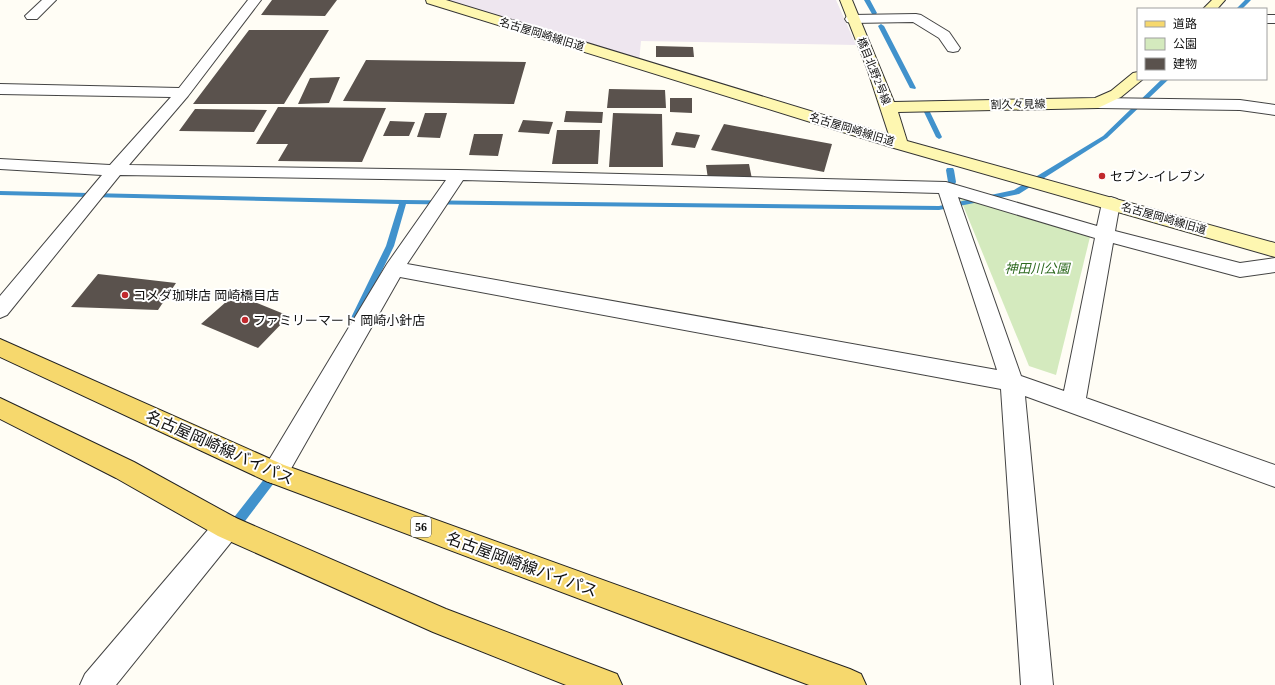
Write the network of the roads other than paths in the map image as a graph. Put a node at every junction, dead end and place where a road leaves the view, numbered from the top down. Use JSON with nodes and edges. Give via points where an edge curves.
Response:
{"nodes":[{"id":1,"x":50,"y":0,"type":"edge"},
{"id":2,"x":255,"y":0,"type":"edge"},
{"id":3,"x":432,"y":0,"type":"edge"},
{"id":4,"x":846,"y":0,"type":"edge"},
{"id":5,"x":1219,"y":0,"type":"edge"},
{"id":6,"x":1211,"y":8,"type":"edge"},
{"id":7,"x":32,"y":16,"type":"dead end"},
{"id":8,"x":852,"y":19,"type":"junction"},
{"id":9,"x":968,"y":42,"type":"dead end"},
{"id":10,"x":1137,"y":77,"type":"edge"},
{"id":11,"x":0,"y":89,"type":"edge"},
{"id":12,"x":183,"y":93,"type":"junction"},
{"id":13,"x":1098,"y":103,"type":"junction"},
{"id":14,"x":889,"y":107,"type":"junction"},
{"id":15,"x":1275,"y":110,"type":"edge"},
{"id":16,"x":900,"y":144,"type":"junction"},
{"id":17,"x":0,"y":164,"type":"edge"},
{"id":18,"x":115,"y":170,"type":"junction"},
{"id":19,"x":458,"y":175,"type":"junction"},
{"id":20,"x":946,"y":188,"type":"junction"},
{"id":21,"x":1111,"y":203,"type":"junction"},
{"id":22,"x":1105,"y":235,"type":"junction"},
{"id":23,"x":1275,"y":250,"type":"edge"},
{"id":24,"x":1275,"y":265,"type":"edge"},
{"id":25,"x":394,"y":269,"type":"junction"},
{"id":26,"x":0,"y":310,"type":"edge"},
{"id":27,"x":0,"y":347,"type":"edge"},
{"id":28,"x":1012,"y":382,"type":"junction"},
{"id":29,"x":1073,"y":403,"type":"junction"},
{"id":30,"x":0,"y":408,"type":"edge"},
{"id":31,"x":275,"y":473,"type":"junction"},
{"id":32,"x":1275,"y":476,"type":"edge"},
{"id":33,"x":227,"y":528,"type":"junction"},
{"id":34,"x":96,"y":685,"type":"edge"},
{"id":35,"x":606,"y":685,"type":"edge"},
{"id":36,"x":850,"y":685,"type":"edge"},
{"id":37,"x":1037,"y":685,"type":"edge"}],
"edges":[{"from":1,"to":7,"type":"street"},
{"from":2,"to":12,"type":"street"},
{"from":3,"to":16,"type":"street","name":"名古屋岡崎線旧道"},
{"from":4,"to":8,"type":"street","name":"橋目北野2号線"},
{"from":5,"to":6,"type":"street"},
{"from":8,"to":9,"type":"street","via":[[916,18],[944,34],[949,43]]},
{"from":8,"to":14,"type":"street","name":"橋目北野2号線","via":[[866,47]]},
{"from":10,"to":13,"type":"street","name":"割久々見線","via":[[1116,94]]},
{"from":11,"to":12,"type":"street"},
{"from":12,"to":18,"type":"street"},
{"from":13,"to":14,"type":"street","name":"割久々見線"},
{"from":13,"to":15,"type":"street","via":[[1240,105]]},
{"from":14,"to":16,"type":"street","name":"橋目北野2号線"},
{"from":16,"to":21,"type":"street","name":"名古屋岡崎線旧道"},
{"from":17,"to":18,"type":"street"},
{"from":18,"to":19,"type":"street"},
{"from":18,"to":26,"type":"street"},
{"from":19,"to":20,"type":"street"},
{"from":19,"to":25,"type":"street"},
{"from":20,"to":22,"type":"street"},
{"from":20,"to":28,"type":"street"},
{"from":21,"to":22,"type":"street"},
{"from":21,"to":23,"type":"street","name":"名古屋岡崎線旧道"},
{"from":22,"to":24,"type":"street","via":[[1240,270]]},
{"from":22,"to":29,"type":"street"},
{"from":25,"to":28,"type":"street"},
{"from":25,"to":31,"type":"street"},
{"from":27,"to":31,"type":"main road","name":"名古屋岡崎線バイパス","number":"56"},
{"from":28,"to":29,"type":"street"},
{"from":28,"to":37,"type":"street"},
{"from":29,"to":32,"type":"street"},
{"from":30,"to":33,"type":"main road","via":[[124,470]]},
{"from":31,"to":36,"type":"main road","name":"名古屋岡崎線バイパス","number":"56"},
{"from":33,"to":34,"type":"street"},
{"from":33,"to":35,"type":"main road","via":[[443,622]]}]}
